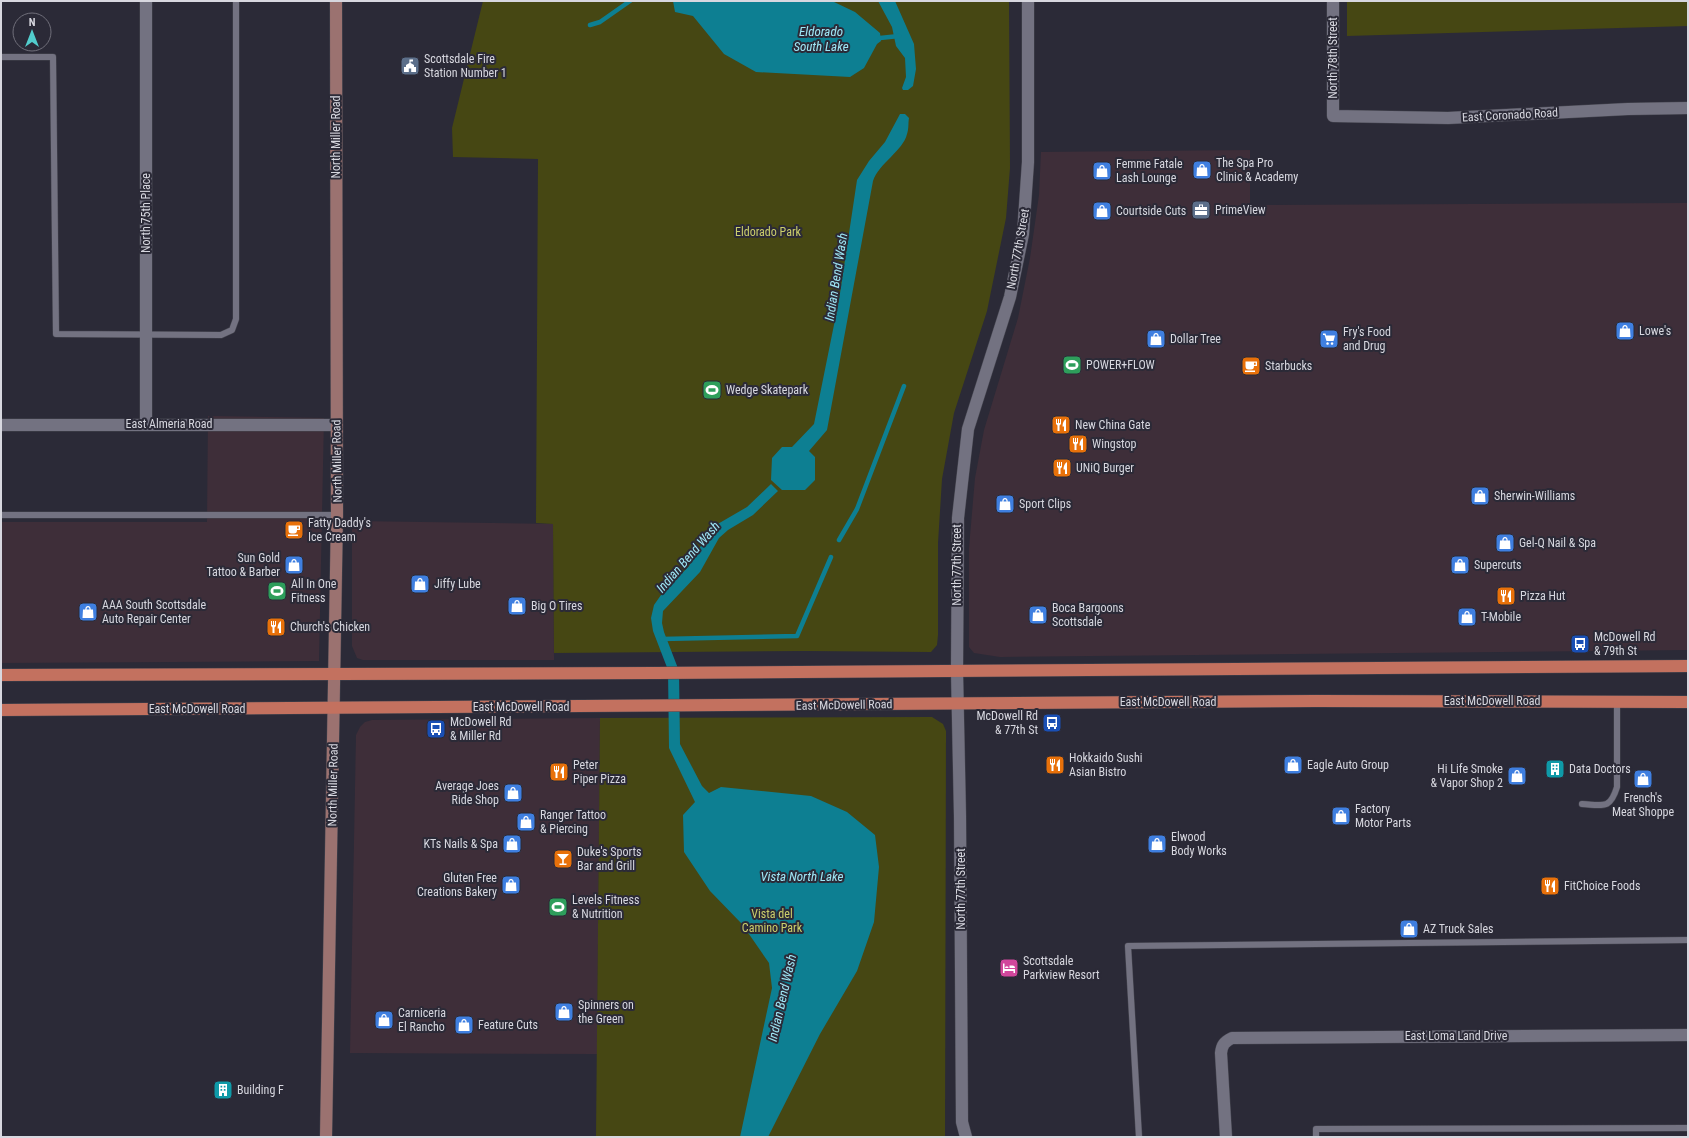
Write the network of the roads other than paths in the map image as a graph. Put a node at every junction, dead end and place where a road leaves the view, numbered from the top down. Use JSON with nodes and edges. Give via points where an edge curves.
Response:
{"nodes":[{"id":1,"x":146,"y":1,"type":"edge"},
{"id":2,"x":236,"y":1,"type":"edge"},
{"id":3,"x":336,"y":1,"type":"edge"},
{"id":4,"x":1028,"y":1,"type":"edge"},
{"id":5,"x":1333,"y":1,"type":"edge"},
{"id":6,"x":1,"y":57,"type":"edge"},
{"id":7,"x":1688,"y":108,"type":"edge"},
{"id":8,"x":1332,"y":116,"type":"joint"},
{"id":9,"x":146,"y":336,"type":"junction"},
{"id":10,"x":146,"y":424,"type":"junction"},
{"id":11,"x":336,"y":424,"type":"junction"},
{"id":12,"x":1,"y":425,"type":"edge"},
{"id":13,"x":1,"y":515,"type":"edge"},
{"id":14,"x":337,"y":515,"type":"junction"},
{"id":15,"x":1688,"y":666,"type":"edge"},
{"id":16,"x":957,"y":671,"type":"junction"},
{"id":17,"x":335,"y":674,"type":"junction"},
{"id":18,"x":1,"y":675,"type":"edge"},
{"id":19,"x":1617,"y":702,"type":"junction"},
{"id":20,"x":1688,"y":702,"type":"edge"},
{"id":21,"x":958,"y":703,"type":"junction"},
{"id":22,"x":335,"y":708,"type":"junction"},
{"id":23,"x":1,"y":710,"type":"edge"},
{"id":24,"x":1582,"y":804,"type":"dead end"},
{"id":25,"x":1688,"y":940,"type":"edge"},
{"id":26,"x":1688,"y":1035,"type":"edge"},
{"id":27,"x":1688,"y":1128,"type":"edge"},
{"id":28,"x":326,"y":1137,"type":"edge"},
{"id":29,"x":966,"y":1137,"type":"edge"},
{"id":30,"x":1139,"y":1137,"type":"edge"},
{"id":31,"x":1226,"y":1137,"type":"edge"},
{"id":32,"x":1316,"y":1137,"type":"edge"}],
"edges":[{"from":1,"to":9,"type":"street","name":"North 75th Place"},
{"from":2,"to":9,"type":"lane","via":[[235,323],[232,330],[221,335]]},
{"from":3,"to":11,"type":"street","name":"North Miller Road"},
{"from":4,"to":16,"type":"street","name":"North 77th Street","via":[[1026,212],[1010,297],[968,429],[958,518]]},
{"from":5,"to":8,"type":"street","name":"North 78th Street"},
{"from":6,"to":9,"type":"lane","via":[[53,57],[56,334]]},
{"from":7,"to":8,"type":"street","name":"East Coronado Road","via":[[1448,118]]},
{"from":9,"to":10,"type":"street","name":"North 75th Place"},
{"from":10,"to":11,"type":"street","name":"East Almeria Road"},
{"from":10,"to":12,"type":"street","name":"East Almeria Road"},
{"from":11,"to":14,"type":"street","name":"North Miller Road"},
{"from":13,"to":14,"type":"lane"},
{"from":14,"to":17,"type":"street","name":"North Miller Road"},
{"from":15,"to":16,"type":"main road"},
{"from":16,"to":17,"type":"main road"},
{"from":16,"to":21,"type":"street","name":"North 77th Street"},
{"from":17,"to":18,"type":"main road"},
{"from":17,"to":22,"type":"street","name":"North Miller Road"},
{"from":19,"to":20,"type":"main road","name":"East McDowell Road"},
{"from":19,"to":21,"type":"main road","name":"East McDowell Road"},
{"from":19,"to":24,"type":"lane","via":[[1617,787],[1613,799],[1604,806]]},
{"from":21,"to":22,"type":"main road","name":"East McDowell Road"},
{"from":21,"to":29,"type":"street","name":"North 77th Street","via":[[962,1122]]},
{"from":22,"to":23,"type":"main road","name":"East McDowell Road"},
{"from":22,"to":28,"type":"street","name":"North Miller Road"},
{"from":25,"to":30,"type":"lane","via":[[1128,946]]},
{"from":26,"to":31,"type":"street","name":"East Loma Land Drive","via":[[1240,1037],[1225,1041],[1221,1053]]},
{"from":27,"to":32,"type":"lane","via":[[1316,1129]]}]}
